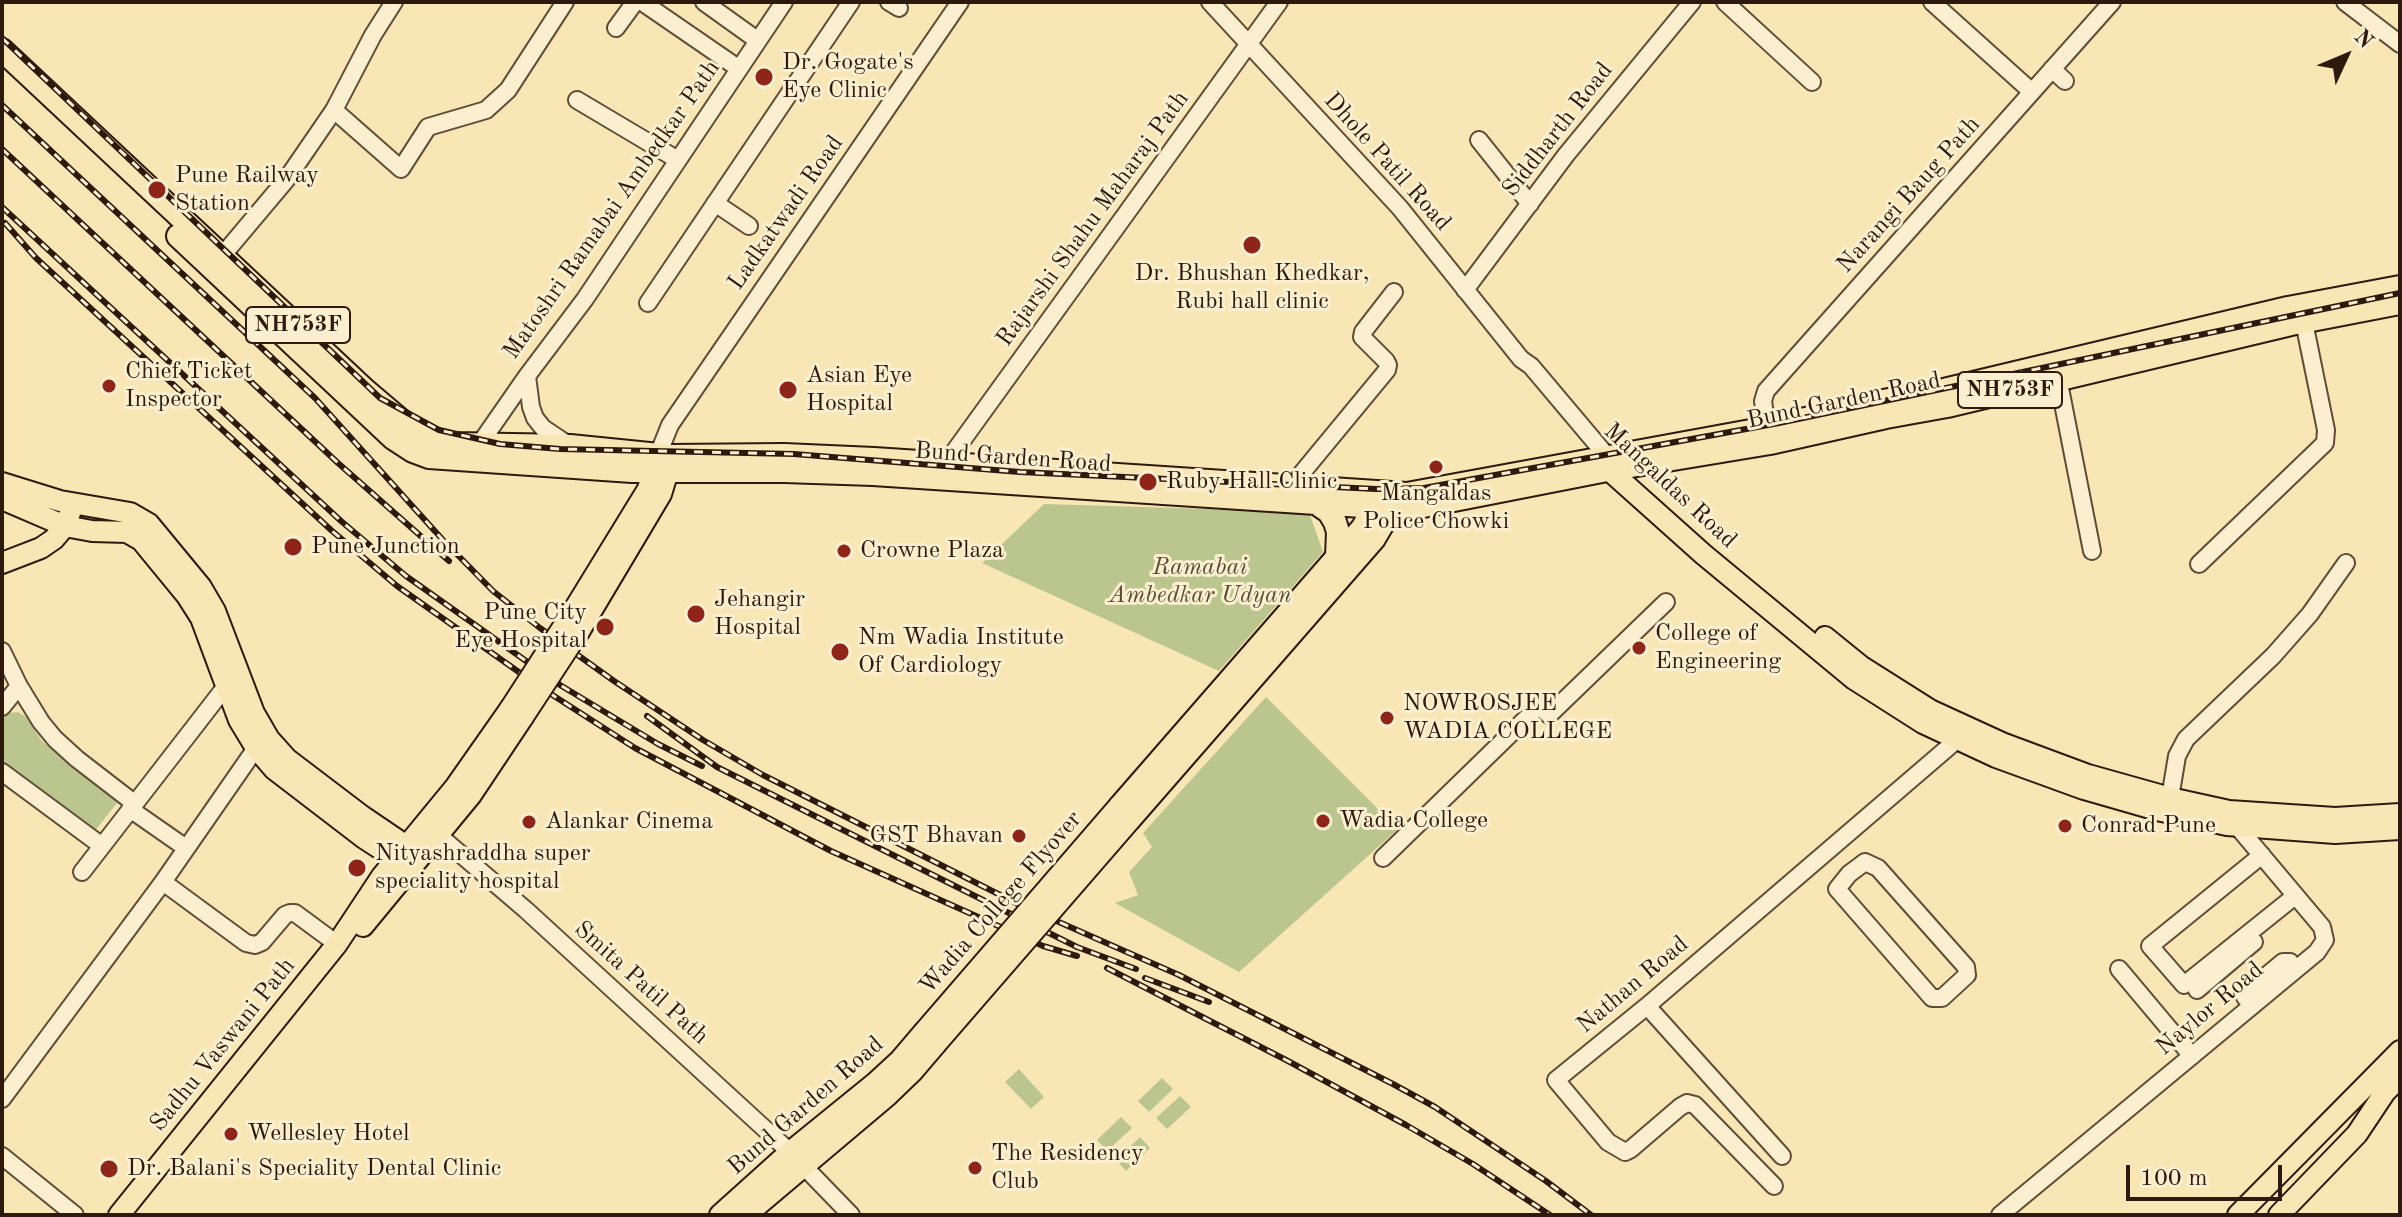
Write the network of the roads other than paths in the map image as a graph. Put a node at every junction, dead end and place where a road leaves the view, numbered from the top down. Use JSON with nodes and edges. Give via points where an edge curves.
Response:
{"nodes":[{"id":1,"x":394,"y":2,"type":"edge"},
{"id":2,"x":565,"y":2,"type":"edge"},
{"id":3,"x":635,"y":2,"type":"edge"},
{"id":4,"x":642,"y":2,"type":"edge"},
{"id":5,"x":704,"y":2,"type":"edge"},
{"id":6,"x":784,"y":2,"type":"edge"},
{"id":7,"x":851,"y":2,"type":"edge"},
{"id":8,"x":960,"y":2,"type":"edge"},
{"id":9,"x":1210,"y":2,"type":"edge"},
{"id":10,"x":1279,"y":2,"type":"edge"},
{"id":11,"x":1692,"y":2,"type":"edge"},
{"id":12,"x":1932,"y":2,"type":"edge"},
{"id":13,"x":2112,"y":2,"type":"edge"},
{"id":14,"x":2345,"y":2,"type":"edge"},
{"id":15,"x":1736,"y":6,"type":"edge"},
{"id":16,"x":616,"y":28,"type":"dead end"},
{"id":17,"x":757,"y":40,"type":"junction"},
{"id":18,"x":2400,"y":44,"type":"edge"},
{"id":19,"x":1249,"y":45,"type":"junction"},
{"id":20,"x":2,"y":50,"type":"edge"},
{"id":21,"x":738,"y":68,"type":"junction"},
{"id":22,"x":2,"y":71,"type":"edge"},
{"id":23,"x":1812,"y":82,"type":"dead end"},
{"id":24,"x":2032,"y":92,"type":"junction"},
{"id":25,"x":577,"y":100,"type":"dead end"},
{"id":26,"x":334,"y":110,"type":"junction"},
{"id":27,"x":1479,"y":140,"type":"dead end"},
{"id":28,"x":678,"y":160,"type":"junction"},
{"id":29,"x":715,"y":203,"type":"junction"},
{"id":30,"x":1530,"y":204,"type":"junction"},
{"id":31,"x":749,"y":226,"type":"dead end"},
{"id":32,"x":222,"y":256,"type":"junction"},
{"id":33,"x":2400,"y":287,"type":"edge"},
{"id":34,"x":1465,"y":290,"type":"junction"},
{"id":35,"x":1394,"y":292,"type":"dead end"},
{"id":36,"x":648,"y":303,"type":"dead end"},
{"id":37,"x":2400,"y":303,"type":"edge"},
{"id":38,"x":2304,"y":322,"type":"junction"},
{"id":39,"x":1521,"y":359,"type":"joint"},
{"id":40,"x":527,"y":376,"type":"junction"},
{"id":41,"x":2058,"y":378,"type":"junction"},
{"id":42,"x":1767,"y":428,"type":"junction"},
{"id":43,"x":479,"y":445,"type":"junction"},
{"id":44,"x":570,"y":446,"type":"junction"},
{"id":45,"x":1607,"y":462,"type":"junction"},
{"id":46,"x":662,"y":463,"type":"junction"},
{"id":47,"x":946,"y":463,"type":"junction"},
{"id":48,"x":3,"y":491,"type":"edge"},
{"id":49,"x":1291,"y":493,"type":"junction"},
{"id":50,"x":1379,"y":500,"type":"junction"},
{"id":51,"x":74,"y":502,"type":"junction"},
{"id":52,"x":1316,"y":503,"type":"junction"},
{"id":53,"x":65,"y":526,"type":"junction"},
{"id":54,"x":2092,"y":551,"type":"dead end"},
{"id":55,"x":1337,"y":556,"type":"junction"},
{"id":56,"x":2,"y":563,"type":"edge"},
{"id":57,"x":2346,"y":563,"type":"dead end"},
{"id":58,"x":2199,"y":564,"type":"dead end"},
{"id":59,"x":1666,"y":602,"type":"dead end"},
{"id":60,"x":2,"y":651,"type":"edge"},
{"id":61,"x":19,"y":686,"type":"junction"},
{"id":62,"x":226,"y":686,"type":"junction"},
{"id":63,"x":2,"y":707,"type":"edge"},
{"id":64,"x":1961,"y":732,"type":"junction"},
{"id":65,"x":256,"y":748,"type":"junction"},
{"id":66,"x":2,"y":772,"type":"edge"},
{"id":67,"x":2170,"y":798,"type":"junction"},
{"id":68,"x":132,"y":806,"type":"junction"},
{"id":69,"x":1125,"y":812,"type":"junction"},
{"id":70,"x":2400,"y":814,"type":"edge"},
{"id":71,"x":2238,"y":819,"type":"junction"},
{"id":72,"x":432,"y":829,"type":"junction"},
{"id":73,"x":2400,"y":829,"type":"edge"},
{"id":74,"x":1838,"y":842,"type":"junction"},
{"id":75,"x":102,"y":846,"type":"junction"},
{"id":76,"x":186,"y":848,"type":"junction"},
{"id":77,"x":2262,"y":855,"type":"junction"},
{"id":78,"x":409,"y":858,"type":"junction"},
{"id":79,"x":1383,"y":858,"type":"dead end"},
{"id":80,"x":1858,"y":865,"type":"junction"},
{"id":81,"x":82,"y":872,"type":"dead end"},
{"id":82,"x":163,"y":882,"type":"junction"},
{"id":83,"x":2298,"y":899,"type":"junction"},
{"id":84,"x":337,"y":944,"type":"junction"},
{"id":85,"x":2119,"y":969,"type":"dead end"},
{"id":86,"x":2197,"y":990,"type":"dead end"},
{"id":87,"x":1647,"y":1006,"type":"junction"},
{"id":88,"x":930,"y":1038,"type":"joint"},
{"id":89,"x":2400,"y":1051,"type":"edge"},
{"id":90,"x":2192,"y":1056,"type":"junction"},
{"id":91,"x":2400,"y":1077,"type":"edge"},
{"id":92,"x":2378,"y":1087,"type":"junction"},
{"id":93,"x":2,"y":1099,"type":"edge"},
{"id":94,"x":2,"y":1156,"type":"edge"},
{"id":95,"x":1782,"y":1156,"type":"dead end"},
{"id":96,"x":796,"y":1158,"type":"junction"},
{"id":97,"x":1774,"y":1186,"type":"dead end"},
{"id":98,"x":75,"y":1215,"type":"edge"},
{"id":99,"x":119,"y":1215,"type":"edge"},
{"id":100,"x":134,"y":1215,"type":"edge"},
{"id":101,"x":720,"y":1215,"type":"edge"},
{"id":102,"x":746,"y":1215,"type":"edge"},
{"id":103,"x":851,"y":1215,"type":"edge"},
{"id":104,"x":2000,"y":1215,"type":"edge"},
{"id":105,"x":2238,"y":1215,"type":"edge"},
{"id":106,"x":2279,"y":1215,"type":"edge"}],
"edges":[{"from":1,"to":26,"type":"street"},
{"from":2,"to":26,"type":"street","via":[[508,90],[486,110],[428,127],[401,169]]},
{"from":3,"to":16,"type":"street"},
{"from":4,"to":21,"type":"street"},
{"from":5,"to":17,"type":"street"},
{"from":6,"to":17,"type":"street","name":"Matoshri Ramabai Ambedkar Path"},
{"from":7,"to":29,"type":"street"},
{"from":8,"to":46,"type":"street","name":"Ladkatwadi Road","via":[[670,425]]},
{"from":9,"to":19,"type":"street","name":"Dhole Patil Road"},
{"from":10,"to":19,"type":"street","name":"Rajarshi Shahu Maharaj Path"},
{"from":11,"to":30,"type":"street","name":"Siddharth Road"},
{"from":12,"to":24,"type":"street"},
{"from":13,"to":24,"type":"street","name":"Narangi Baug Path","via":[[2059,75]]},
{"from":14,"to":18,"type":"street"},
{"from":15,"to":23,"type":"street"},
{"from":17,"to":21,"type":"street","name":"Matoshri Ramabai Ambedkar Path"},
{"from":19,"to":34,"type":"street","name":"Dhole Patil Road","via":[[1400,208]]},
{"from":19,"to":47,"type":"street","name":"Rajarshi Shahu Maharaj Path"},
{"from":20,"to":32,"type":"highway","number":"NH753F"},
{"from":21,"to":28,"type":"street","name":"Matoshri Ramabai Ambedkar Path"},
{"from":22,"to":46,"type":"highway","number":"NH753F","via":[[393,438],[413,451],[452,460]]},
{"from":24,"to":42,"type":"street","name":"Narangi Baug Path","via":[[1766,391]]},
{"from":25,"to":28,"type":"street"},
{"from":26,"to":32,"type":"street","via":[[286,180]]},
{"from":27,"to":30,"type":"street"},
{"from":28,"to":40,"type":"street","name":"Matoshri Ramabai Ambedkar Path"},
{"from":29,"to":31,"type":"street"},
{"from":29,"to":36,"type":"street"},
{"from":30,"to":34,"type":"street","name":"Siddharth Road"},
{"from":32,"to":43,"type":"highway","number":"NH753F","via":[[418,435]]},
{"from":33,"to":42,"type":"highway","name":"Bund Garden Road","number":"NH753F"},
{"from":34,"to":39,"type":"street","name":"Dhole Patil Road"},
{"from":35,"to":49,"type":"street","via":[[1362,337],[1386,361],[1387,370]]},
{"from":37,"to":38,"type":"highway","name":"Bund Garden Road","number":"NH753F"},
{"from":38,"to":41,"type":"highway","name":"Bund Garden Road","number":"NH753F"},
{"from":38,"to":58,"type":"street","via":[[2325,443]]},
{"from":39,"to":45,"type":"street","name":"Mangaldas Road","via":[[1524,371]]},
{"from":40,"to":43,"type":"street","name":"Matoshri Ramabai Ambedkar Path"},
{"from":40,"to":44,"type":"street","via":[[535,418]]},
{"from":41,"to":45,"type":"highway","name":"Bund Garden Road","number":"NH753F","via":[[1770,443]]},
{"from":41,"to":54,"type":"street"},
{"from":42,"to":45,"type":"highway","name":"Bund Garden Road","number":"NH753F"},
{"from":43,"to":44,"type":"highway","number":"NH753F"},
{"from":44,"to":46,"type":"highway","number":"NH753F"},
{"from":45,"to":50,"type":"highway","name":"Bund Garden Road","number":"NH753F"},
{"from":45,"to":64,"type":"main road","name":"Mangaldas Road","via":[[1862,667]]},
{"from":46,"to":47,"type":"highway","name":"Bund Garden Road","number":"NH753F","via":[[784,455]]},
{"from":46,"to":49,"type":"highway","name":"Bund Garden Road","number":"NH753F"},
{"from":46,"to":72,"type":"main road","bridge":true,"via":[[573,626],[516,713],[456,786]]},
{"from":47,"to":49,"type":"highway","name":"Bund Garden Road","number":"NH753F"},
{"from":48,"to":51,"type":"main road"},
{"from":48,"to":53,"type":"main road"},
{"from":49,"to":50,"type":"highway","name":"Bund Garden Road","number":"NH753F"},
{"from":49,"to":52,"type":"highway","name":"Bund Garden Road","number":"NH753F"},
{"from":50,"to":52,"type":"highway","name":"Bund Garden Road","number":"NH753F"},
{"from":50,"to":55,"type":"main road"},
{"from":50,"to":69,"type":"main road","via":[[1385,522],[1375,539]]},
{"from":51,"to":53,"type":"main road"},
{"from":51,"to":78,"type":"main road","via":[[130,513],[149,524],[215,611],[269,739]]},
{"from":52,"to":55,"type":"highway","via":[[1335,522]]},
{"from":53,"to":56,"type":"main road","via":[[41,548]]},
{"from":53,"to":62,"type":"main road","via":[[127,532],[141,540],[201,618]]},
{"from":55,"to":69,"type":"main road"},
{"from":57,"to":67,"type":"street","via":[[2273,656],[2186,739],[2177,756]]},
{"from":59,"to":79,"type":"street","via":[[1549,715],[1539,706]]},
{"from":60,"to":61,"type":"street"},
{"from":61,"to":63,"type":"street"},
{"from":61,"to":68,"type":"street","via":[[55,739]]},
{"from":62,"to":65,"type":"main road"},
{"from":62,"to":68,"type":"street"},
{"from":64,"to":67,"type":"main road","name":"Mangaldas Road"},
{"from":64,"to":71,"type":"main road","name":"Mangaldas Road","via":[[1996,757],[2084,789],[2157,810]]},
{"from":64,"to":74,"type":"street","name":"Nathan Road"},
{"from":65,"to":76,"type":"street"},
{"from":65,"to":78,"type":"main road","via":[[274,769],[364,838]]},
{"from":66,"to":75,"type":"street"},
{"from":67,"to":71,"type":"main road","name":"Mangaldas Road"},
{"from":68,"to":75,"type":"street"},
{"from":68,"to":76,"type":"street"},
{"from":69,"to":88,"type":"main road","name":"Wadia College Flyover","bridge":true},
{"from":70,"to":71,"type":"main road","name":"Mangaldas Road"},
{"from":71,"to":73,"type":"main road","name":"Mangaldas Road","via":[[2335,833]]},
{"from":71,"to":77,"type":"street","name":"Naylor Road"},
{"from":72,"to":78,"type":"main road"},
{"from":72,"to":96,"type":"street","name":"Smita Patil Path"},
{"from":74,"to":80,"type":"street"},
{"from":74,"to":87,"type":"street","name":"Nathan Road"},
{"from":75,"to":81,"type":"street"},
{"from":76,"to":82,"type":"street"},
{"from":77,"to":83,"type":"street","name":"Naylor Road"},
{"from":77,"to":83,"type":"street","via":[[2150,946],[2184,985]]},
{"from":78,"to":84,"type":"main road","name":"Sadhu Vaswani Path","via":[[363,905]]},
{"from":78,"to":100,"type":"main road","via":[[393,888]]},
{"from":80,"to":80,"type":"street","via":[[1870,862],[1878,868],[1966,967],[1967,975],[1942,998],[1932,998],[1837,889]]},
{"from":82,"to":84,"type":"street","via":[[246,943],[262,942],[285,915],[295,913]]},
{"from":82,"to":93,"type":"street"},
{"from":83,"to":86,"type":"street"},
{"from":83,"to":90,"type":"street","name":"Naylor Road","via":[[2322,927],[2325,940],[2317,952]]},
{"from":84,"to":99,"type":"main road","name":"Sadhu Vaswani Path"},
{"from":85,"to":90,"type":"street"},
{"from":87,"to":95,"type":"street"},
{"from":87,"to":97,"type":"street","name":"Nathan Road","via":[[1556,1080],[1608,1142],[1625,1152],[1680,1107],[1695,1105]]},
{"from":88,"to":96,"type":"main road","name":"Bund Garden Road","via":[[913,1071],[887,1096]]},
{"from":89,"to":92,"type":"main road"},
{"from":90,"to":104,"type":"street","name":"Naylor Road"},
{"from":91,"to":92,"type":"main road"},
{"from":92,"to":105,"type":"main road"},
{"from":92,"to":106,"type":"main road","via":[[2357,1134]]},
{"from":94,"to":98,"type":"street"},
{"from":96,"to":101,"type":"main road","name":"Bund Garden Road"},
{"from":96,"to":102,"type":"main road","name":"Bund Garden Road"},
{"from":96,"to":103,"type":"street","name":"Smita Patil Path"}]}
